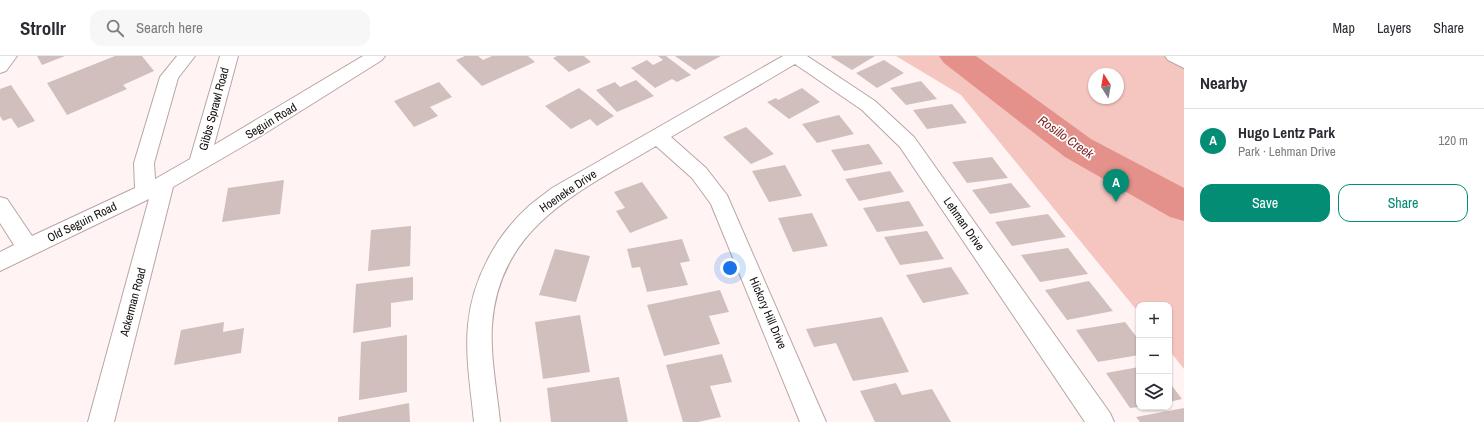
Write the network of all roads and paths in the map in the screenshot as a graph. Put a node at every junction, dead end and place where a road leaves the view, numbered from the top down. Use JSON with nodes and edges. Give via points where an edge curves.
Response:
{"nodes":[{"id":1,"x":8,"y":56,"type":"edge"},
{"id":2,"x":186,"y":56,"type":"edge"},
{"id":3,"x":229,"y":56,"type":"edge"},
{"id":4,"x":376,"y":56,"type":"edge"},
{"id":5,"x":796,"y":56,"type":"edge"},
{"id":6,"x":1174,"y":56,"type":"edge"},
{"id":7,"x":1184,"y":62,"type":"edge"},
{"id":8,"x":0,"y":67,"type":"edge"},
{"id":9,"x":657,"y":136,"type":"junction"},
{"id":10,"x":200,"y":162,"type":"junction"},
{"id":11,"x":155,"y":187,"type":"junction"},
{"id":12,"x":0,"y":205,"type":"edge"},
{"id":13,"x":28,"y":248,"type":"junction"},
{"id":14,"x":0,"y":262,"type":"edge"},
{"id":15,"x":101,"y":422,"type":"edge"},
{"id":16,"x":487,"y":422,"type":"edge"},
{"id":17,"x":813,"y":422,"type":"edge"},
{"id":18,"x":1101,"y":422,"type":"edge"}],
"edges":[{"from":1,"to":8,"type":"street"},
{"from":2,"to":11,"type":"street","name":"Ackerman Road","via":[[168,77],[144,163]]},
{"from":3,"to":10,"type":"street","name":"Gibbs Sprawl Road"},
{"from":4,"to":10,"type":"street","name":"Seguin Road"},
{"from":5,"to":9,"type":"street","name":"Hoeneke Drive"},
{"from":5,"to":18,"type":"street","name":"Lehman Drive","via":[[869,105],[896,128]]},
{"from":6,"to":7,"type":"street"},
{"from":9,"to":16,"type":"street","name":"Hoeneke Drive","via":[[559,194],[538,210],[513,237],[494,269],[482,306],[480,346]]},
{"from":9,"to":17,"type":"street","name":"Hickory Hill Drive","via":[[699,173],[720,201]]},
{"from":10,"to":11,"type":"street","name":"Seguin Road"},
{"from":11,"to":13,"type":"street","name":"Old Seguin Road"},
{"from":11,"to":15,"type":"street","name":"Ackerman Road"},
{"from":12,"to":13,"type":"street"},
{"from":13,"to":14,"type":"street","name":"Old Seguin Road"}]}
